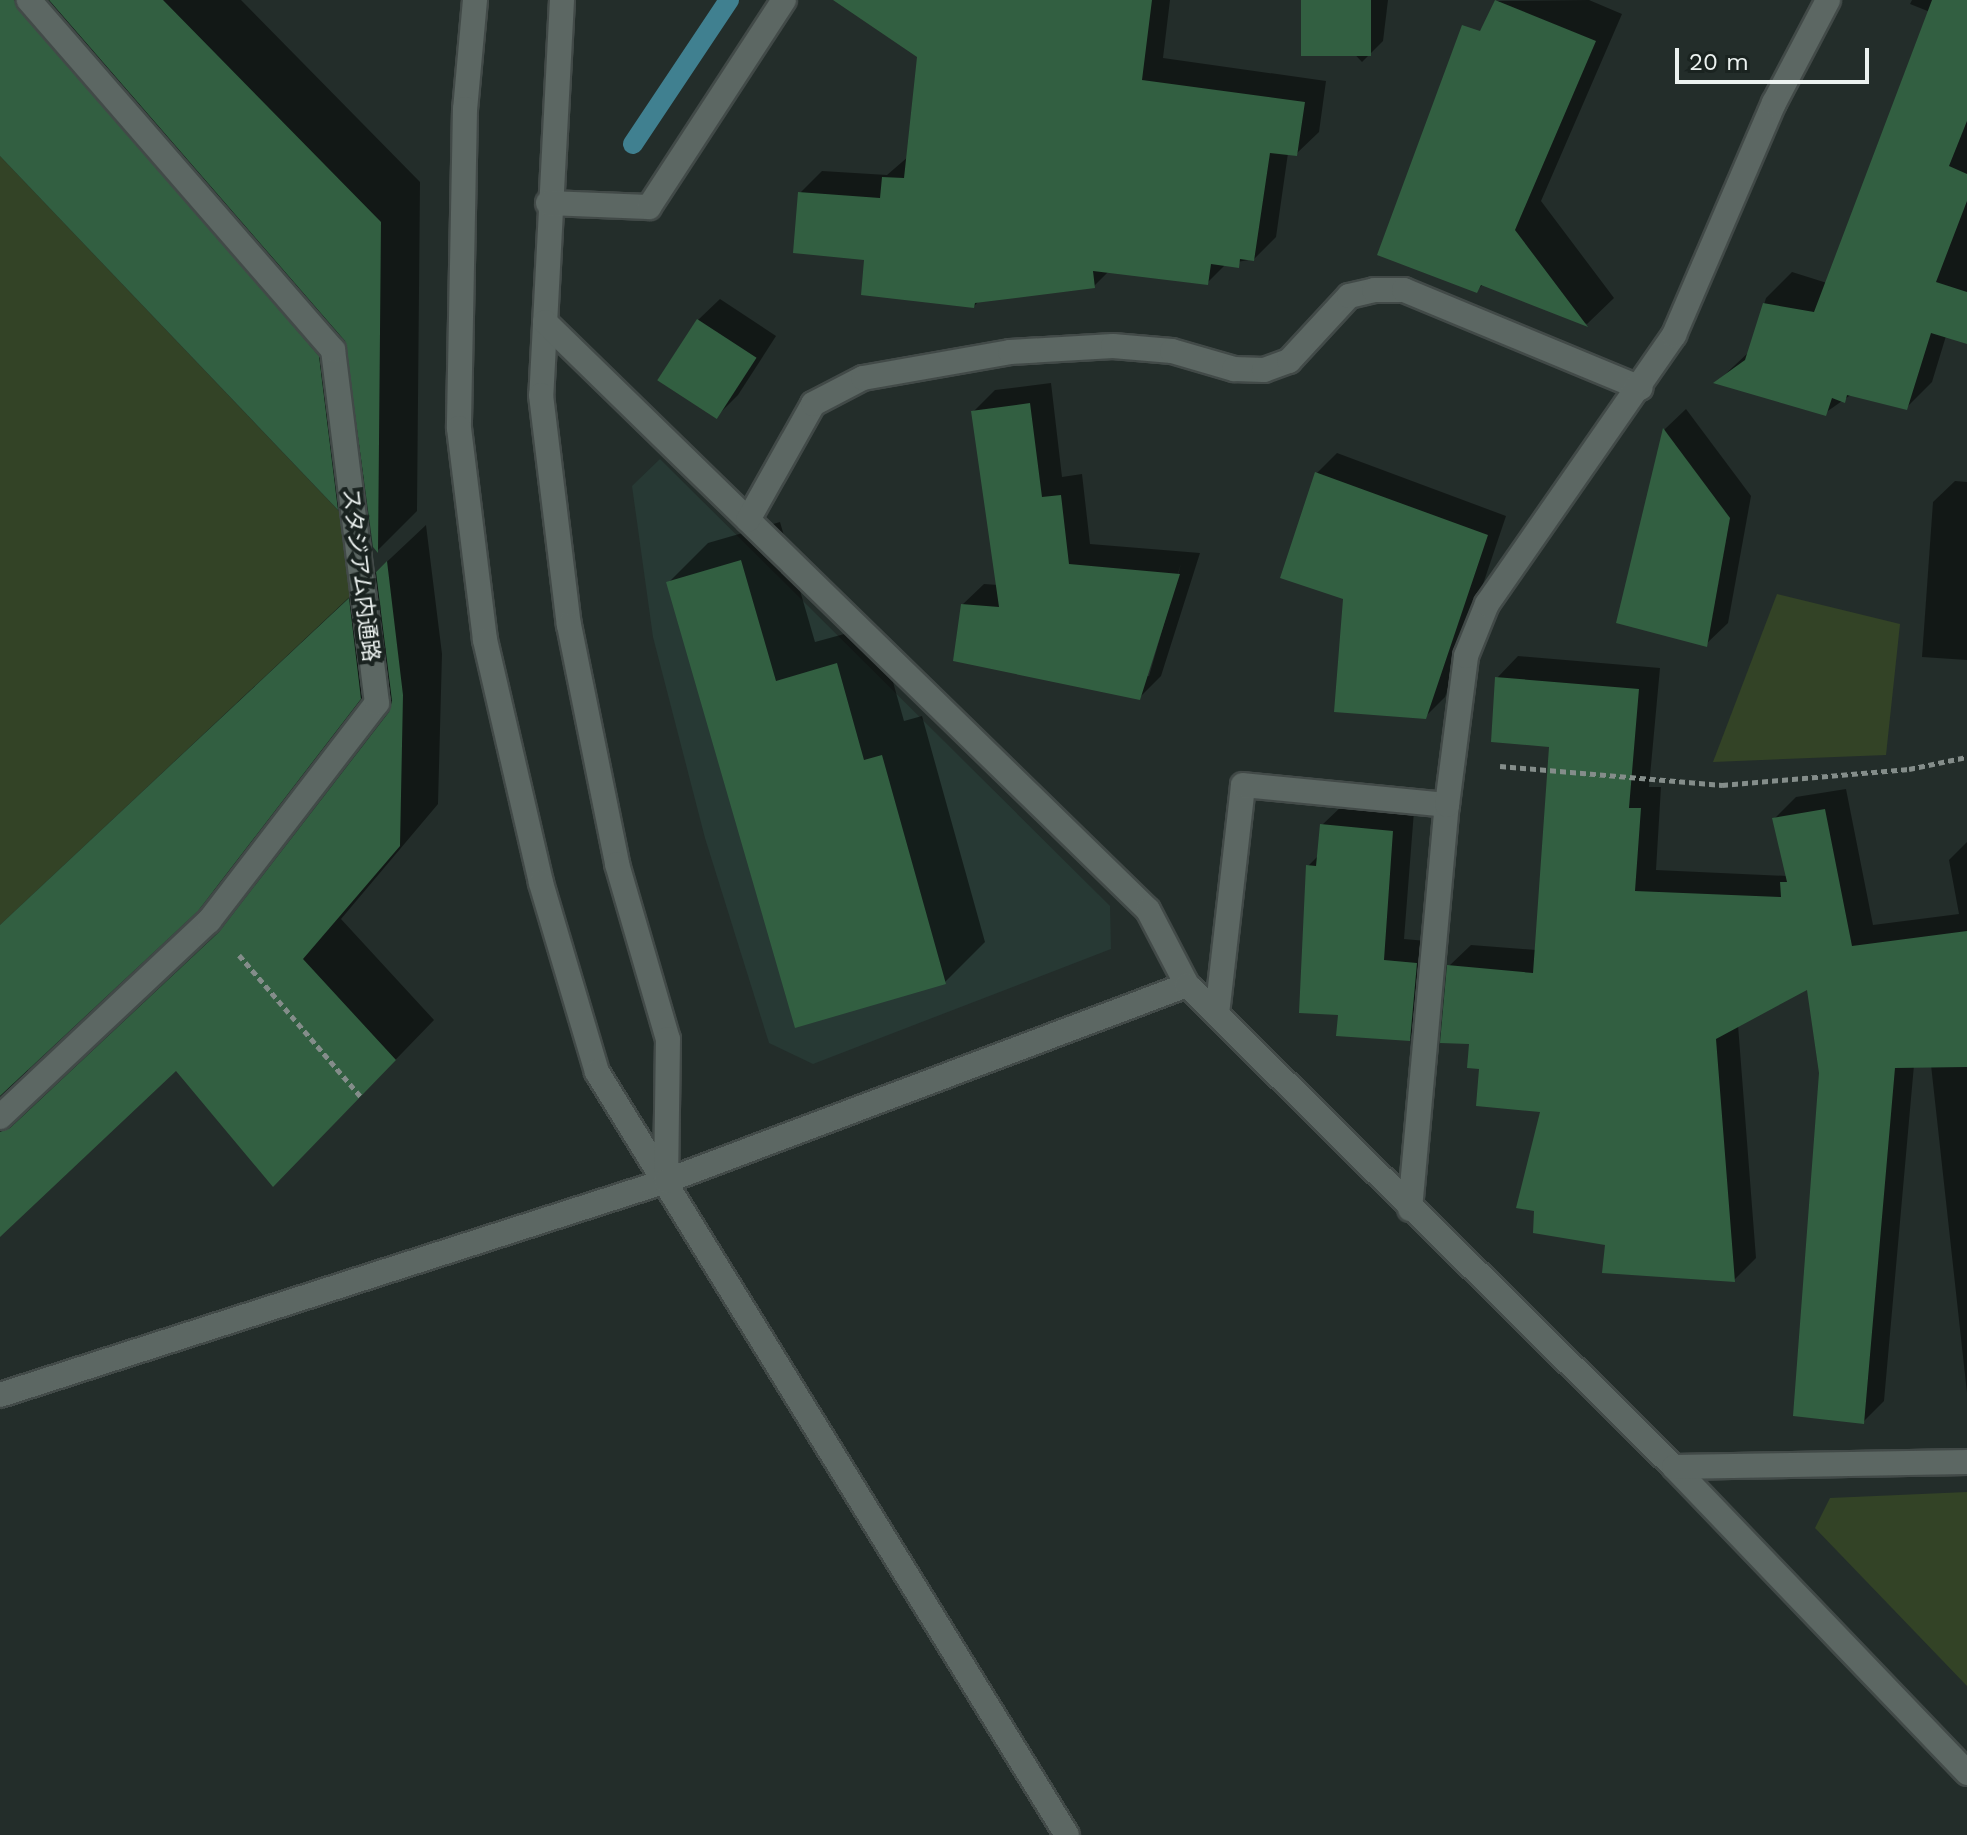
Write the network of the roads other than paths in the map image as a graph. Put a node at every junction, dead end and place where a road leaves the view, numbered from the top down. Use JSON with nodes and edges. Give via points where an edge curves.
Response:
{"nodes":[{"id":1,"x":29,"y":0,"type":"edge"},
{"id":2,"x":475,"y":0,"type":"edge"},
{"id":3,"x":562,"y":0,"type":"edge"},
{"id":4,"x":784,"y":0,"type":"edge"},
{"id":5,"x":1828,"y":0,"type":"edge"},
{"id":6,"x":548,"y":203,"type":"junction"},
{"id":7,"x":545,"y":322,"type":"junction"},
{"id":8,"x":1641,"y":388,"type":"junction"},
{"id":9,"x":748,"y":520,"type":"junction"},
{"id":10,"x":1447,"y":805,"type":"junction"},
{"id":11,"x":1187,"y":985,"type":"junction"},
{"id":12,"x":1217,"y":1014,"type":"junction"},
{"id":13,"x":0,"y":1117,"type":"edge"},
{"id":14,"x":666,"y":1181,"type":"junction"},
{"id":15,"x":1410,"y":1209,"type":"junction"},
{"id":16,"x":0,"y":1395,"type":"edge"},
{"id":17,"x":1967,"y":1462,"type":"edge"},
{"id":18,"x":1674,"y":1467,"type":"junction"},
{"id":19,"x":1967,"y":1773,"type":"edge"},
{"id":20,"x":1067,"y":1835,"type":"edge"}],
"edges":[{"from":1,"to":13,"type":"street","name":"スタジアム内通路","via":[[333,350],[377,703],[209,921]]},
{"from":2,"to":14,"type":"street","via":[[465,109],[459,428],[485,640],[541,883],[597,1072]]},
{"from":3,"to":6,"type":"street"},
{"from":4,"to":6,"type":"street","via":[[649,207]]},
{"from":5,"to":8,"type":"street","via":[[1774,103],[1674,335]]},
{"from":6,"to":7,"type":"street"},
{"from":7,"to":9,"type":"street"},
{"from":7,"to":14,"type":"street","via":[[541,395],[569,625],[617,864],[668,1039]]},
{"from":8,"to":9,"type":"street","via":[[1404,290],[1374,290],[1349,296],[1289,361],[1264,370],[1234,369],[1172,351],[1113,346],[1010,352],[863,378],[813,404]]},
{"from":8,"to":10,"type":"street","via":[[1487,604],[1466,656]]},
{"from":9,"to":11,"type":"street","via":[[1148,910]]},
{"from":10,"to":12,"type":"street","via":[[1243,785]]},
{"from":10,"to":15,"type":"street"},
{"from":11,"to":12,"type":"street"},
{"from":11,"to":14,"type":"street"},
{"from":12,"to":15,"type":"street"},
{"from":14,"to":16,"type":"street"},
{"from":14,"to":20,"type":"street"},
{"from":15,"to":18,"type":"street"},
{"from":17,"to":18,"type":"street"},
{"from":18,"to":19,"type":"street"}]}
